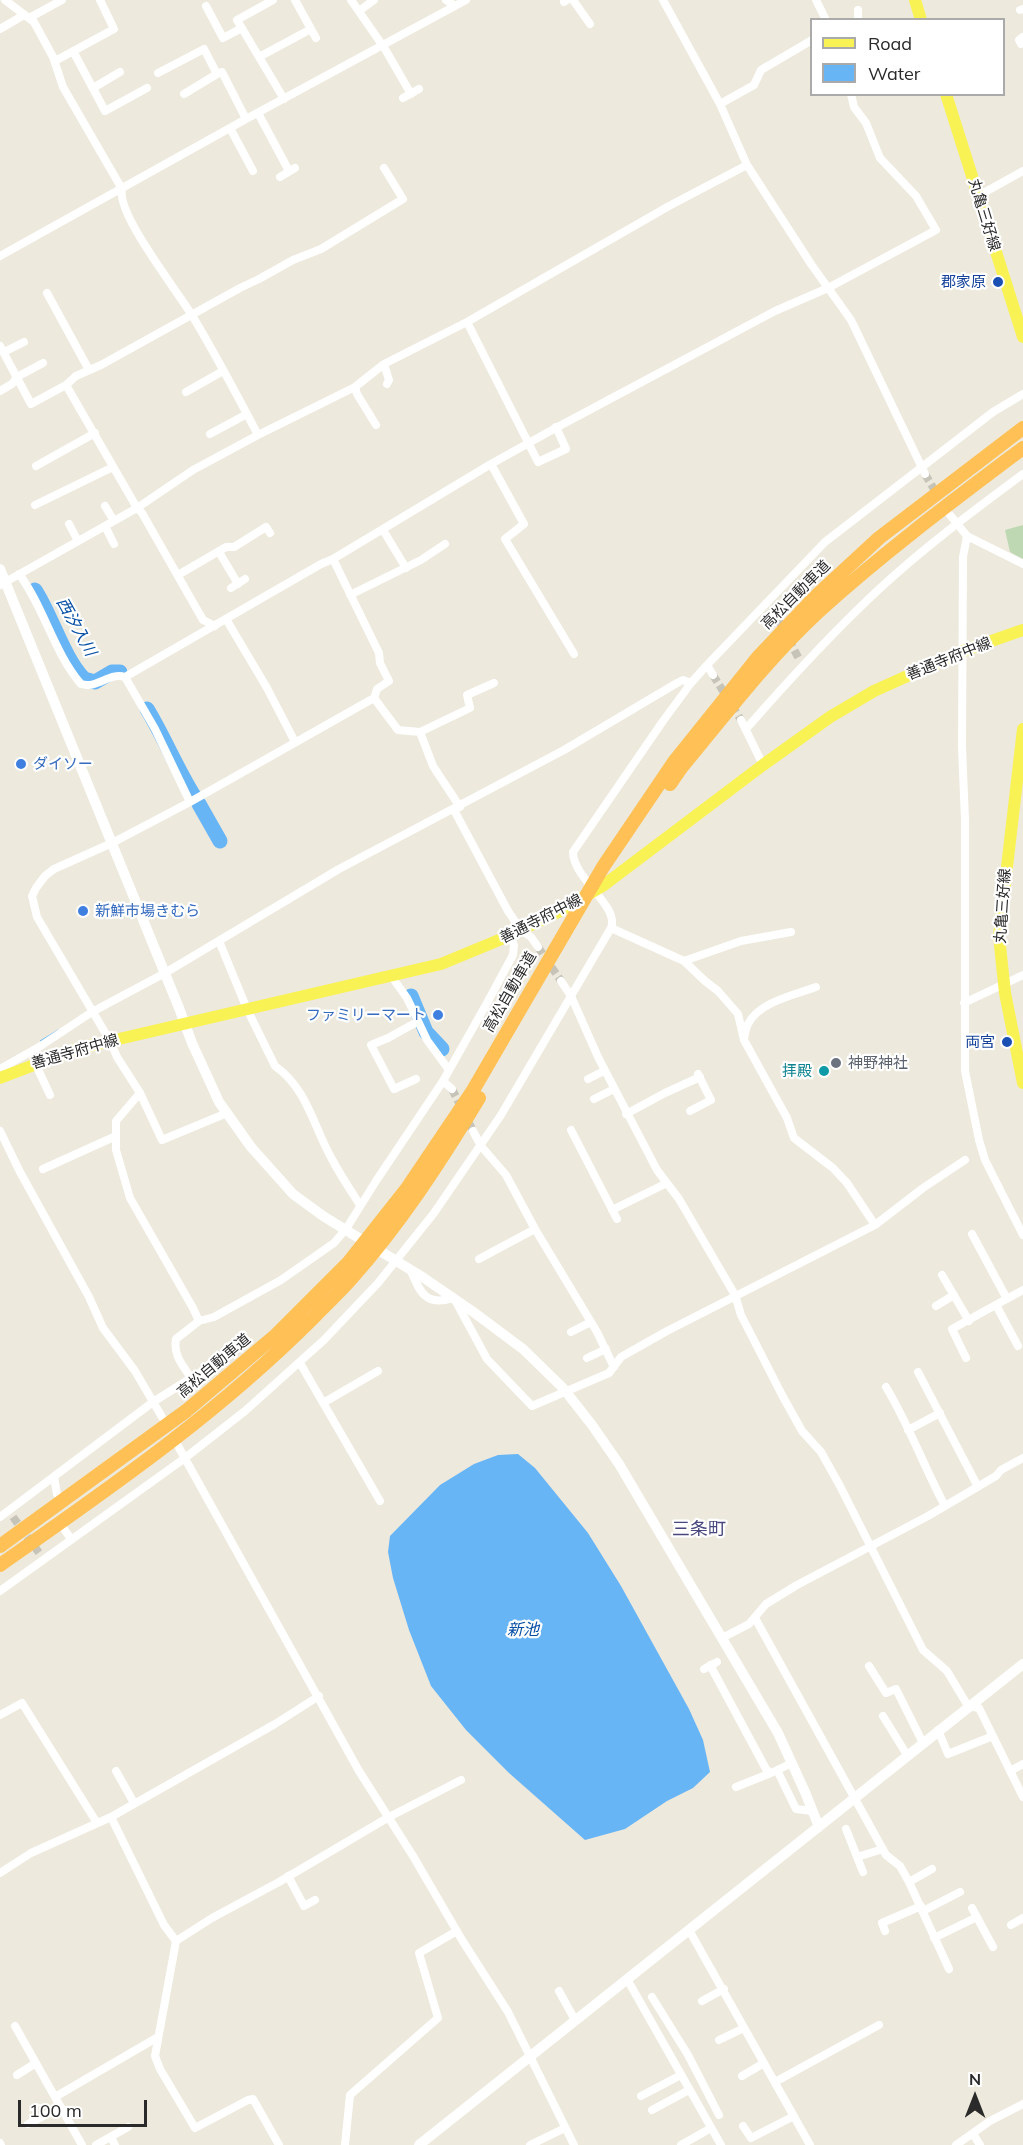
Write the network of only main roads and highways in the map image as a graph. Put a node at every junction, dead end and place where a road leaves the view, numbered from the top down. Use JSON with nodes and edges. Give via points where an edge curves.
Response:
{"nodes":[{"id":1,"x":915,"y":0,"type":"edge"},
{"id":2,"x":920,"y":18,"type":"edge"},
{"id":3,"x":947,"y":96,"type":"edge"},
{"id":4,"x":1023,"y":336,"type":"edge"},
{"id":5,"x":1023,"y":428,"type":"edge"},
{"id":6,"x":1023,"y":448,"type":"edge"},
{"id":7,"x":1023,"y":630,"type":"edge"},
{"id":8,"x":1023,"y":729,"type":"edge"},
{"id":9,"x":0,"y":1077,"type":"edge"},
{"id":10,"x":1023,"y":1083,"type":"edge"},
{"id":11,"x":379,"y":1234,"type":"junction"},
{"id":12,"x":362,"y":1256,"type":"junction"},
{"id":13,"x":0,"y":1546,"type":"edge"},
{"id":14,"x":0,"y":1565,"type":"edge"}],
"edges":[{"from":1,"to":2,"type":"main road"},
{"from":3,"to":4,"type":"main road","name":"丸亀三好線"},
{"from":5,"to":11,"type":"highway","name":"高松自動車道","via":[[879,538],[814,598],[767,647],[674,762],[603,867],[472,1092]]},
{"from":6,"to":11,"type":"highway","name":"高松自動車道","via":[[943,508],[818,612],[681,768],[623,851],[441,1160]]},
{"from":7,"to":9,"type":"main road","name":"善通寺府中線","via":[[963,651],[874,691],[830,717],[594,891],[516,933],[441,964],[76,1049]]},
{"from":8,"to":10,"type":"main road","name":"丸亀三好線","via":[[999,936],[1003,984]]},
{"from":11,"to":12,"type":"highway","name":"高松自動車道"},
{"from":12,"to":13,"type":"highway","name":"高松自動車道","via":[[348,1263],[276,1335],[186,1411]]},
{"from":12,"to":14,"type":"highway","name":"高松自動車道","via":[[351,1280],[249,1380],[136,1470]]}]}
